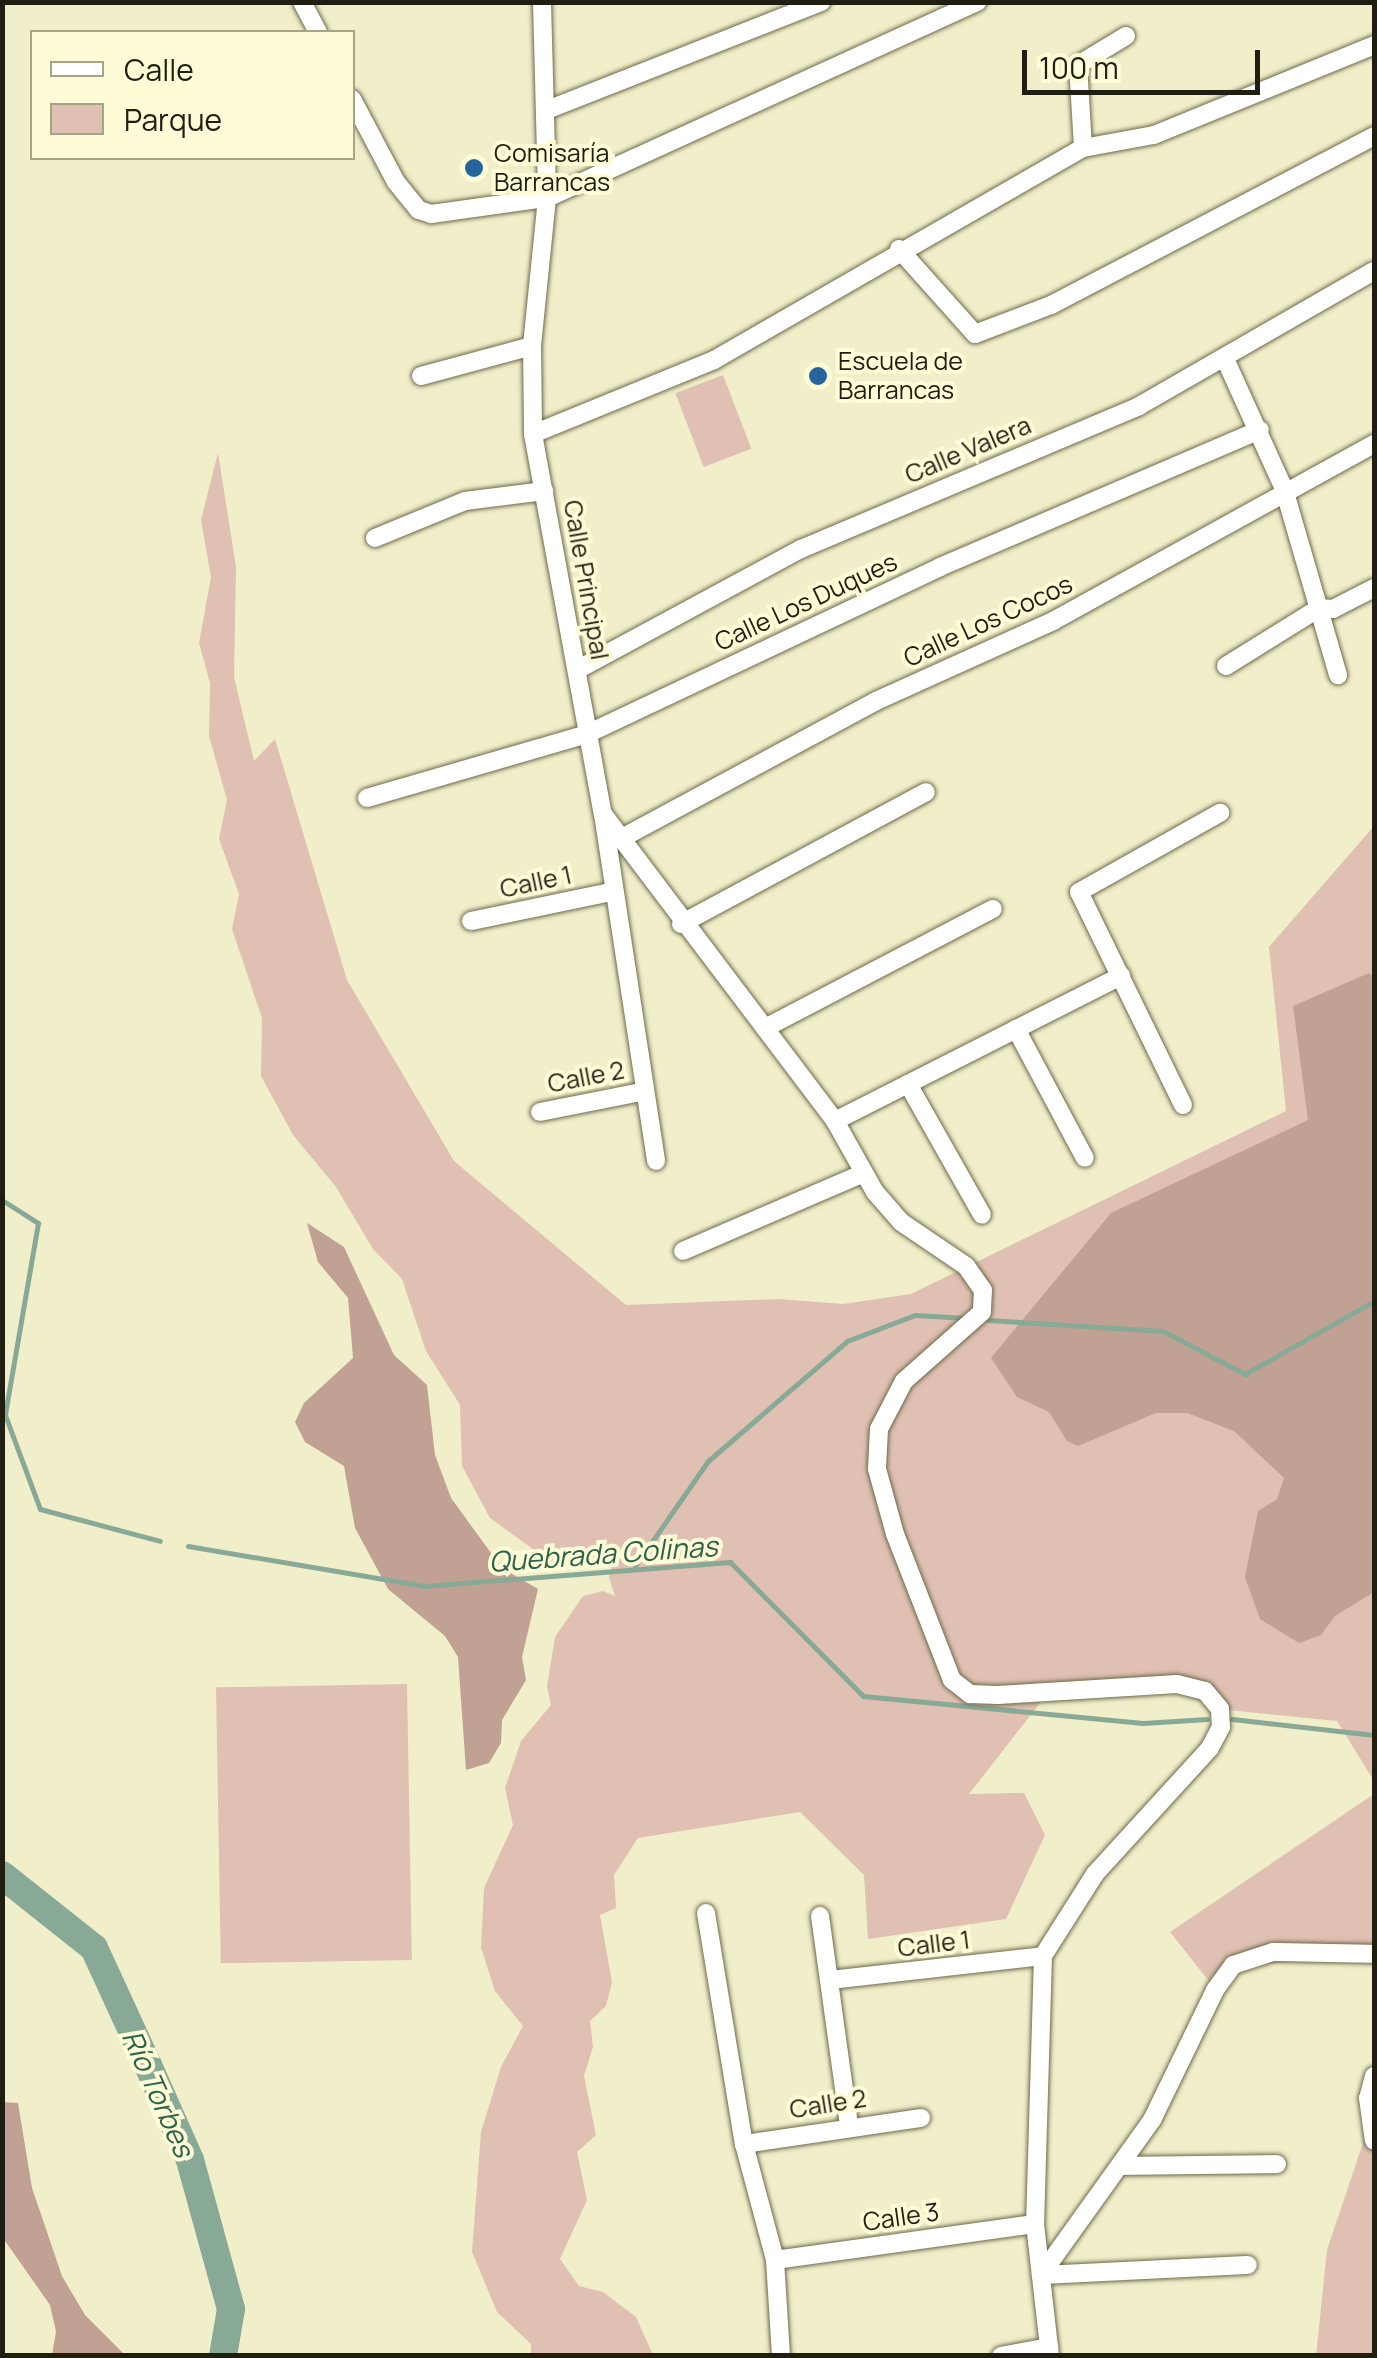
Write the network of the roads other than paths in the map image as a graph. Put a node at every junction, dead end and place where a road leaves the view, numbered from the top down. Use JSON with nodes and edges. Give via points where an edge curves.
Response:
{"nodes":[{"id":1,"x":302,"y":2,"type":"edge"},
{"id":2,"x":542,"y":2,"type":"edge"},
{"id":3,"x":821,"y":2,"type":"edge"},
{"id":4,"x":978,"y":2,"type":"edge"},
{"id":5,"x":317,"y":30,"type":"edge"},
{"id":6,"x":1126,"y":36,"type":"dead end"},
{"id":7,"x":1374,"y":45,"type":"edge"},
{"id":8,"x":355,"y":105,"type":"edge"},
{"id":9,"x":547,"y":110,"type":"junction"},
{"id":10,"x":1374,"y":136,"type":"edge"},
{"id":11,"x":1084,"y":148,"type":"junction"},
{"id":12,"x":547,"y":198,"type":"junction"},
{"id":13,"x":899,"y":249,"type":"junction"},
{"id":14,"x":1374,"y":271,"type":"edge"},
{"id":15,"x":532,"y":346,"type":"junction"},
{"id":16,"x":1226,"y":361,"type":"junction"},
{"id":17,"x":421,"y":376,"type":"dead end"},
{"id":18,"x":1260,"y":430,"type":"junction"},
{"id":19,"x":533,"y":434,"type":"junction"},
{"id":20,"x":1374,"y":444,"type":"edge"},
{"id":21,"x":1284,"y":490,"type":"junction"},
{"id":22,"x":544,"y":492,"type":"junction"},
{"id":23,"x":375,"y":538,"type":"dead end"},
{"id":24,"x":1374,"y":588,"type":"edge"},
{"id":25,"x":1319,"y":608,"type":"junction"},
{"id":26,"x":1226,"y":666,"type":"dead end"},
{"id":27,"x":577,"y":670,"type":"junction"},
{"id":28,"x":1338,"y":676,"type":"dead end"},
{"id":29,"x":587,"y":734,"type":"junction"},
{"id":30,"x":926,"y":792,"type":"dead end"},
{"id":31,"x":366,"y":798,"type":"dead end"},
{"id":32,"x":1220,"y":813,"type":"dead end"},
{"id":33,"x":603,"y":814,"type":"junction"},
{"id":34,"x":620,"y":839,"type":"junction"},
{"id":35,"x":610,"y":892,"type":"junction"},
{"id":36,"x":993,"y":909,"type":"dead end"},
{"id":37,"x":471,"y":921,"type":"dead end"},
{"id":38,"x":681,"y":924,"type":"junction"},
{"id":39,"x":1121,"y":976,"type":"junction"},
{"id":40,"x":765,"y":1028,"type":"junction"},
{"id":41,"x":1016,"y":1029,"type":"junction"},
{"id":42,"x":908,"y":1084,"type":"junction"},
{"id":43,"x":641,"y":1092,"type":"junction"},
{"id":44,"x":1184,"y":1105,"type":"dead end"},
{"id":45,"x":540,"y":1112,"type":"dead end"},
{"id":46,"x":835,"y":1121,"type":"junction"},
{"id":47,"x":1085,"y":1158,"type":"dead end"},
{"id":48,"x":656,"y":1161,"type":"dead end"},
{"id":49,"x":862,"y":1174,"type":"junction"},
{"id":50,"x":982,"y":1215,"type":"dead end"},
{"id":51,"x":683,"y":1251,"type":"dead end"},
{"id":52,"x":706,"y":1913,"type":"dead end"},
{"id":53,"x":820,"y":1916,"type":"dead end"},
{"id":54,"x":1374,"y":1954,"type":"edge"},
{"id":55,"x":1043,"y":1956,"type":"junction"},
{"id":56,"x":830,"y":1980,"type":"junction"},
{"id":57,"x":1374,"y":2076,"type":"edge"},
{"id":58,"x":920,"y":2118,"type":"dead end"},
{"id":59,"x":849,"y":2124,"type":"junction"},
{"id":60,"x":1373,"y":2130,"type":"edge"},
{"id":61,"x":744,"y":2144,"type":"junction"},
{"id":62,"x":1276,"y":2164,"type":"dead end"},
{"id":63,"x":1123,"y":2166,"type":"junction"},
{"id":64,"x":1034,"y":2224,"type":"junction"},
{"id":65,"x":774,"y":2260,"type":"junction"},
{"id":66,"x":1248,"y":2265,"type":"dead end"},
{"id":67,"x":1041,"y":2275,"type":"junction"},
{"id":68,"x":1050,"y":2351,"type":"edge"},
{"id":69,"x":781,"y":2356,"type":"edge"},
{"id":70,"x":1001,"y":2356,"type":"edge"}],
"edges":[{"from":1,"to":5,"type":"street"},
{"from":2,"to":9,"type":"street","name":"Calle Principal"},
{"from":3,"to":9,"type":"street"},
{"from":4,"to":12,"type":"street"},
{"from":6,"to":11,"type":"street","via":[[1078,65]]},
{"from":7,"to":11,"type":"street","via":[[1154,135]]},
{"from":8,"to":12,"type":"street","via":[[396,182],[419,210],[431,214]]},
{"from":9,"to":12,"type":"street","name":"Calle Principal"},
{"from":10,"to":13,"type":"street","via":[[1052,305],[975,334]]},
{"from":11,"to":13,"type":"street"},
{"from":12,"to":15,"type":"street","name":"Calle Principal"},
{"from":13,"to":19,"type":"street","via":[[714,360]]},
{"from":14,"to":16,"type":"street","name":"Calle Valera"},
{"from":15,"to":17,"type":"street"},
{"from":15,"to":19,"type":"street","name":"Calle Principal"},
{"from":16,"to":18,"type":"street"},
{"from":16,"to":27,"type":"street","name":"Calle Valera","via":[[1139,406],[801,550]]},
{"from":18,"to":21,"type":"street"},
{"from":18,"to":29,"type":"street","name":"Calle Los Duques","via":[[940,567]]},
{"from":19,"to":22,"type":"street","name":"Calle Principal"},
{"from":20,"to":21,"type":"street","name":"Calle Los Cocos"},
{"from":21,"to":25,"type":"street"},
{"from":21,"to":34,"type":"street","name":"Calle Los Cocos","via":[[1053,621],[876,701]]},
{"from":22,"to":23,"type":"street","via":[[465,500]]},
{"from":22,"to":27,"type":"street","name":"Calle Principal"},
{"from":24,"to":25,"type":"street","via":[[1333,609]]},
{"from":25,"to":26,"type":"street"},
{"from":25,"to":28,"type":"street"},
{"from":27,"to":29,"type":"street","name":"Calle Principal"},
{"from":29,"to":31,"type":"street","name":"Calle Los Duques"},
{"from":29,"to":33,"type":"street","name":"Calle Principal"},
{"from":30,"to":38,"type":"street"},
{"from":32,"to":39,"type":"street","via":[[1081,887]]},
{"from":33,"to":34,"type":"street"},
{"from":33,"to":35,"type":"street","name":"Calle Principal"},
{"from":34,"to":38,"type":"street"},
{"from":35,"to":37,"type":"street","name":"Calle 1"},
{"from":35,"to":43,"type":"street","name":"Calle Principal"},
{"from":36,"to":40,"type":"street"},
{"from":38,"to":40,"type":"street"},
{"from":39,"to":41,"type":"street"},
{"from":39,"to":44,"type":"street"},
{"from":40,"to":46,"type":"street"},
{"from":41,"to":42,"type":"street"},
{"from":41,"to":47,"type":"street"},
{"from":42,"to":46,"type":"street"},
{"from":42,"to":50,"type":"street"},
{"from":43,"to":45,"type":"street","name":"Calle 2"},
{"from":43,"to":48,"type":"street","name":"Calle Principal"},
{"from":46,"to":49,"type":"street"},
{"from":49,"to":51,"type":"street"},
{"from":49,"to":55,"type":"street","via":[[901,1222],[966,1266],[983,1290],[982,1312],[904,1381],[879,1430],[877,1469],[887,1506],[952,1680],[970,1694],[998,1696],[1177,1684],[1204,1692],[1220,1709],[1221,1727],[1210,1748],[1095,1874]]},
{"from":52,"to":61,"type":"street"},
{"from":53,"to":56,"type":"street"},
{"from":54,"to":63,"type":"street","via":[[1273,1952],[1233,1965]]},
{"from":55,"to":56,"type":"street","name":"Calle 1"},
{"from":55,"to":64,"type":"street"},
{"from":56,"to":59,"type":"street"},
{"from":57,"to":60,"type":"street"},
{"from":58,"to":59,"type":"street","name":"Calle 2"},
{"from":59,"to":61,"type":"street","name":"Calle 2"},
{"from":61,"to":65,"type":"street"},
{"from":62,"to":63,"type":"street"},
{"from":63,"to":67,"type":"street"},
{"from":64,"to":65,"type":"street","name":"Calle 3"},
{"from":64,"to":67,"type":"street"},
{"from":65,"to":69,"type":"street"},
{"from":66,"to":67,"type":"street"},
{"from":67,"to":68,"type":"street"},
{"from":68,"to":70,"type":"street"}]}
